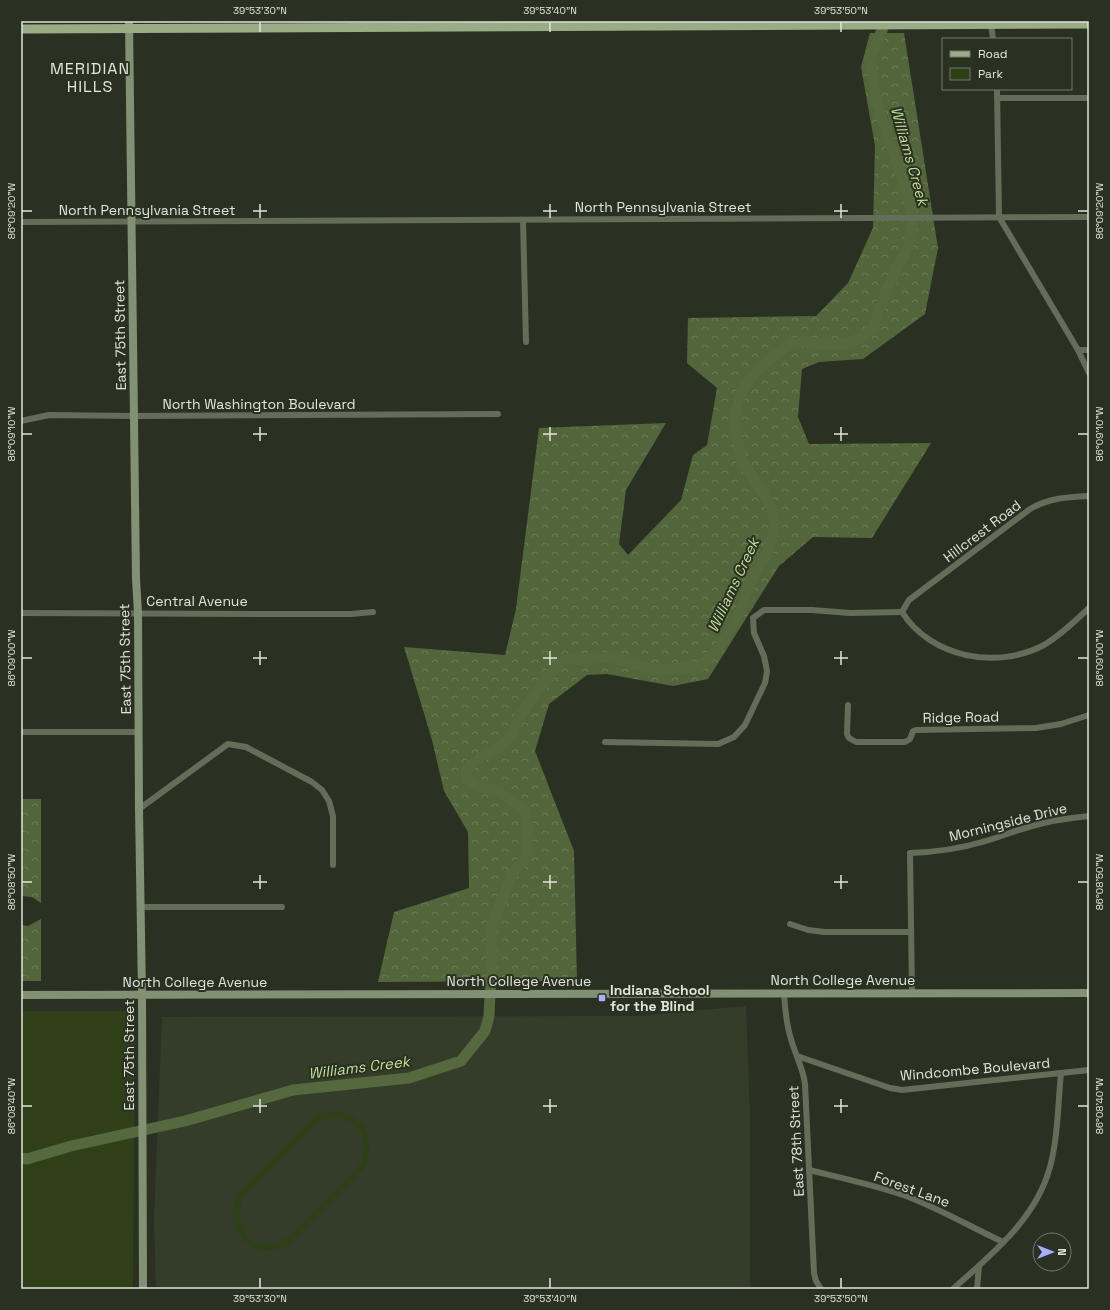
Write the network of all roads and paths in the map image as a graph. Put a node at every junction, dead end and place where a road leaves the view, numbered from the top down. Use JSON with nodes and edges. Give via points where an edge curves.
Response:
{"nodes":[{"id":1,"x":976,"y":23,"type":"edge"},
{"id":2,"x":508,"y":24,"type":"edge"},
{"id":3,"x":991,"y":24,"type":"junction"},
{"id":4,"x":1089,"y":24,"type":"edge"},
{"id":5,"x":129,"y":25,"type":"edge"},
{"id":6,"x":21,"y":29,"type":"edge"},
{"id":7,"x":993,"y":38,"type":"edge"},
{"id":8,"x":997,"y":90,"type":"edge"},
{"id":9,"x":997,"y":98,"type":"junction"},
{"id":10,"x":1089,"y":98,"type":"edge"},
{"id":11,"x":999,"y":217,"type":"junction"},
{"id":12,"x":1089,"y":217,"type":"edge"},
{"id":13,"x":523,"y":220,"type":"junction"},
{"id":14,"x":21,"y":222,"type":"edge"},
{"id":15,"x":132,"y":222,"type":"junction"},
{"id":16,"x":526,"y":342,"type":"dead end"},
{"id":17,"x":1078,"y":350,"type":"junction"},
{"id":18,"x":1089,"y":350,"type":"edge"},
{"id":19,"x":1089,"y":373,"type":"edge"},
{"id":20,"x":498,"y":414,"type":"dead end"},
{"id":21,"x":135,"y":416,"type":"junction"},
{"id":22,"x":21,"y":421,"type":"edge"},
{"id":23,"x":1089,"y":496,"type":"edge"},
{"id":24,"x":1089,"y":608,"type":"edge"},
{"id":25,"x":373,"y":612,"type":"dead end"},
{"id":26,"x":902,"y":612,"type":"junction"},
{"id":27,"x":21,"y":613,"type":"edge"},
{"id":28,"x":138,"y":613,"type":"junction"},
{"id":29,"x":848,"y":704,"type":"dead end"},
{"id":30,"x":1089,"y":715,"type":"edge"},
{"id":31,"x":21,"y":732,"type":"edge"},
{"id":32,"x":139,"y":732,"type":"junction"},
{"id":33,"x":605,"y":742,"type":"dead end"},
{"id":34,"x":139,"y":809,"type":"junction"},
{"id":35,"x":1089,"y":816,"type":"edge"},
{"id":36,"x":333,"y":866,"type":"dead end"},
{"id":37,"x":140,"y":907,"type":"junction"},
{"id":38,"x":282,"y":907,"type":"dead end"},
{"id":39,"x":790,"y":924,"type":"dead end"},
{"id":40,"x":912,"y":932,"type":"junction"},
{"id":41,"x":784,"y":993,"type":"junction"},
{"id":42,"x":912,"y":993,"type":"junction"},
{"id":43,"x":1089,"y":993,"type":"edge"},
{"id":44,"x":21,"y":995,"type":"edge"},
{"id":45,"x":142,"y":995,"type":"junction"},
{"id":46,"x":797,"y":1056,"type":"junction"},
{"id":47,"x":1089,"y":1070,"type":"edge"},
{"id":48,"x":1060,"y":1073,"type":"junction"},
{"id":49,"x":809,"y":1170,"type":"junction"},
{"id":50,"x":1003,"y":1242,"type":"junction"},
{"id":51,"x":978,"y":1266,"type":"junction"},
{"id":52,"x":143,"y":1289,"type":"edge"},
{"id":53,"x":821,"y":1289,"type":"edge"},
{"id":54,"x":954,"y":1289,"type":"edge"},
{"id":55,"x":977,"y":1289,"type":"edge"}],
"edges":[{"from":1,"to":2,"type":"main road"},
{"from":1,"to":3,"type":"main road"},
{"from":2,"to":5,"type":"main road"},
{"from":3,"to":4,"type":"main road"},
{"from":3,"to":7,"type":"street"},
{"from":5,"to":6,"type":"main road"},
{"from":5,"to":15,"type":"street","name":"East 75th Street"},
{"from":8,"to":9,"type":"street"},
{"from":9,"to":10,"type":"street"},
{"from":9,"to":11,"type":"street"},
{"from":11,"to":12,"type":"street","name":"North Pennsylvania Street"},
{"from":11,"to":13,"type":"street","name":"North Pennsylvania Street"},
{"from":11,"to":17,"type":"street"},
{"from":13,"to":15,"type":"street","name":"North Pennsylvania Street"},
{"from":13,"to":16,"type":"street"},
{"from":14,"to":15,"type":"street","name":"North Pennsylvania Street"},
{"from":15,"to":21,"type":"street","name":"East 75th Street"},
{"from":17,"to":18,"type":"street"},
{"from":17,"to":19,"type":"street"},
{"from":20,"to":21,"type":"street","name":"North Washington Boulevard"},
{"from":21,"to":22,"type":"street","name":"North Washington Boulevard","via":[[49,415]]},
{"from":21,"to":28,"type":"street","name":"East 75th Street"},
{"from":23,"to":26,"type":"street","name":"Hillcrest Road","via":[[1059,498],[1030,509],[908,600]]},
{"from":24,"to":26,"type":"street","via":[[1064,631],[1043,645],[1015,655],[992,658],[965,655],[939,645],[920,632]]},
{"from":25,"to":28,"type":"street","name":"Central Avenue"},
{"from":26,"to":33,"type":"street","via":[[764,610],[753,618],[754,634],[764,656],[767,671],[765,682],[745,725],[734,737],[718,744]]},
{"from":27,"to":28,"type":"street","name":"Central Avenue"},
{"from":28,"to":32,"type":"street","name":"East 75th Street"},
{"from":29,"to":30,"type":"street","name":"Ridge Road","via":[[847,734],[856,742],[905,742],[910,739],[912,731],[916,730],[1041,727],[1062,724]]},
{"from":31,"to":32,"type":"street"},
{"from":32,"to":34,"type":"street","name":"East 75th Street"},
{"from":34,"to":36,"type":"street","via":[[228,744],[246,747],[312,782],[323,792],[329,801],[333,816]]},
{"from":34,"to":37,"type":"street","name":"East 75th Street"},
{"from":35,"to":40,"type":"street","name":"Morningside Drive","via":[[1042,823],[961,848],[910,853]]},
{"from":37,"to":38,"type":"street"},
{"from":37,"to":45,"type":"street","name":"East 75th Street"},
{"from":39,"to":40,"type":"street","via":[[824,932]]},
{"from":40,"to":42,"type":"street"},
{"from":41,"to":42,"type":"street","name":"North College Avenue"},
{"from":41,"to":45,"type":"street","name":"North College Avenue"},
{"from":41,"to":46,"type":"street","name":"East 78th Street","via":[[788,1028]]},
{"from":42,"to":43,"type":"street","name":"North College Avenue"},
{"from":44,"to":45,"type":"street","name":"North College Avenue"},
{"from":45,"to":52,"type":"street","name":"East 75th Street"},
{"from":46,"to":48,"type":"street","name":"Windcombe Boulevard","via":[[902,1090]]},
{"from":46,"to":49,"type":"street","name":"East 78th Street","via":[[806,1084]]},
{"from":47,"to":48,"type":"street","name":"Windcombe Boulevard"},
{"from":48,"to":50,"type":"street","via":[[1053,1153],[1045,1181],[1025,1219]]},
{"from":49,"to":50,"type":"street","name":"Forest Lane","via":[[907,1197]]},
{"from":49,"to":53,"type":"street","name":"East 78th Street","via":[[814,1273]]},
{"from":50,"to":51,"type":"street"},
{"from":51,"to":54,"type":"street"},
{"from":51,"to":55,"type":"street"}]}
